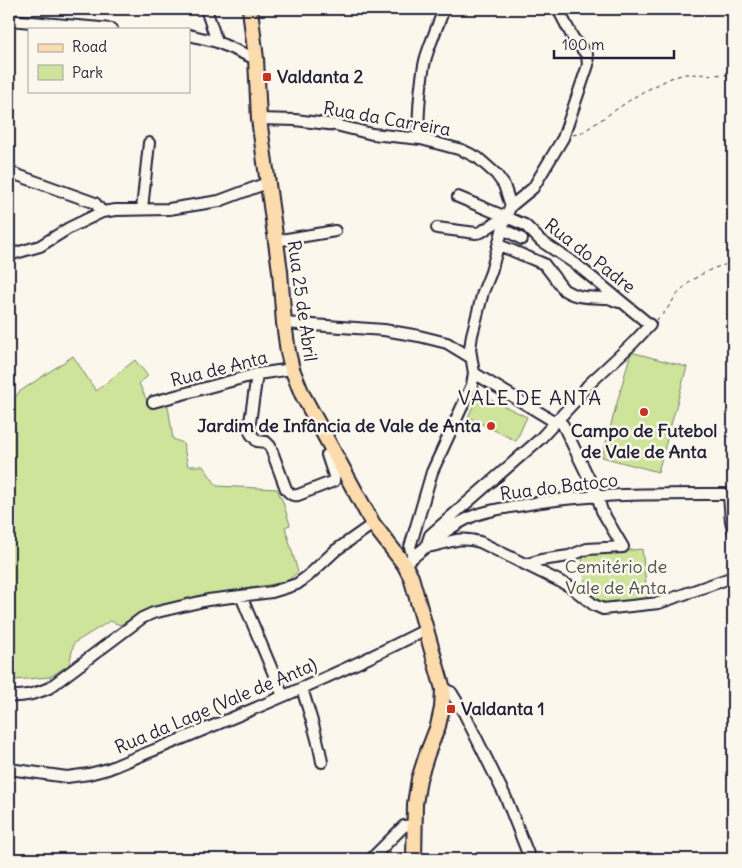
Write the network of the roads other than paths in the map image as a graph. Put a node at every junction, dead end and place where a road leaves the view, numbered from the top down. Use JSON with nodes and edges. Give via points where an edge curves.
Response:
{"nodes":[{"id":1,"x":206,"y":9,"type":"edge"},
{"id":2,"x":250,"y":9,"type":"edge"},
{"id":3,"x":444,"y":9,"type":"edge"},
{"id":4,"x":558,"y":9,"type":"edge"},
{"id":5,"x":9,"y":20,"type":"edge"},
{"id":6,"x":101,"y":28,"type":"edge"},
{"id":7,"x":190,"y":35,"type":"edge"},
{"id":8,"x":217,"y":42,"type":"junction"},
{"id":9,"x":256,"y":58,"type":"junction"},
{"id":10,"x":259,"y":119,"type":"junction"},
{"id":11,"x":421,"y":139,"type":"junction"},
{"id":12,"x":149,"y":143,"type":"dead end"},
{"id":13,"x":9,"y":172,"type":"edge"},
{"id":14,"x":267,"y":183,"type":"junction"},
{"id":15,"x":458,"y":197,"type":"dead end"},
{"id":16,"x":511,"y":206,"type":"junction"},
{"id":17,"x":142,"y":209,"type":"junction"},
{"id":18,"x":102,"y":212,"type":"junction"},
{"id":19,"x":506,"y":216,"type":"junction"},
{"id":20,"x":437,"y":228,"type":"dead end"},
{"id":21,"x":503,"y":229,"type":"junction"},
{"id":22,"x":335,"y":231,"type":"dead end"},
{"id":23,"x":522,"y":239,"type":"dead end"},
{"id":24,"x":275,"y":241,"type":"junction"},
{"id":25,"x":499,"y":245,"type":"junction"},
{"id":26,"x":9,"y":255,"type":"edge"},
{"id":27,"x":623,"y":302,"type":"junction"},
{"id":28,"x":284,"y":323,"type":"junction"},
{"id":29,"x":470,"y":357,"type":"junction"},
{"id":30,"x":292,"y":369,"type":"junction"},
{"id":31,"x":474,"y":373,"type":"junction"},
{"id":32,"x":257,"y":374,"type":"junction"},
{"id":33,"x":153,"y":402,"type":"dead end"},
{"id":34,"x":556,"y":421,"type":"junction"},
{"id":35,"x":334,"y":451,"type":"junction"},
{"id":36,"x":597,"y":495,"type":"junction"},
{"id":37,"x":731,"y":495,"type":"edge"},
{"id":38,"x":373,"y":524,"type":"junction"},
{"id":39,"x":733,"y":529,"type":"edge"},
{"id":40,"x":426,"y":547,"type":"junction"},
{"id":41,"x":409,"y":560,"type":"junction"},
{"id":42,"x":528,"y":564,"type":"junction"},
{"id":43,"x":733,"y":577,"type":"edge"},
{"id":44,"x":241,"y":596,"type":"junction"},
{"id":45,"x":427,"y":629,"type":"junction"},
{"id":46,"x":302,"y":688,"type":"junction"},
{"id":47,"x":443,"y":689,"type":"junction"},
{"id":48,"x":9,"y":696,"type":"edge"},
{"id":49,"x":283,"y":696,"type":"junction"},
{"id":50,"x":322,"y":762,"type":"dead end"},
{"id":51,"x":9,"y":769,"type":"edge"},
{"id":52,"x":415,"y":826,"type":"junction"},
{"id":53,"x":371,"y":859,"type":"edge"},
{"id":54,"x":414,"y":859,"type":"edge"},
{"id":55,"x":530,"y":859,"type":"edge"}],
"edges":[{"from":1,"to":8,"type":"street"},
{"from":2,"to":9,"type":"main road","name":"Rua 25 de Abril"},
{"from":3,"to":11,"type":"street","via":[[425,60],[420,94]]},
{"from":4,"to":16,"type":"street","via":[[589,60],[588,65],[563,138],[533,188]]},
{"from":5,"to":6,"type":"street"},
{"from":7,"to":8,"type":"street"},
{"from":8,"to":9,"type":"street"},
{"from":9,"to":10,"type":"main road","name":"Rua 25 de Abril"},
{"from":10,"to":11,"type":"street","name":"Rua da Carreira","via":[[313,122],[372,134]]},
{"from":10,"to":14,"type":"main road","name":"Rua 25 de Abril"},
{"from":11,"to":16,"type":"street","name":"Rua da Carreira","via":[[462,150],[478,158],[504,185]]},
{"from":12,"to":17,"type":"street"},
{"from":13,"to":18,"type":"street","via":[[95,203]]},
{"from":14,"to":17,"type":"street","via":[[219,202]]},
{"from":14,"to":24,"type":"main road","name":"Rua 25 de Abril"},
{"from":15,"to":19,"type":"street","name":"Rua do Padre"},
{"from":16,"to":19,"type":"street"},
{"from":17,"to":18,"type":"street"},
{"from":18,"to":26,"type":"street","via":[[40,246]]},
{"from":19,"to":20,"type":"street","via":[[476,233]]},
{"from":19,"to":21,"type":"street"},
{"from":19,"to":27,"type":"street","name":"Rua do Padre","via":[[525,225],[541,241]]},
{"from":21,"to":23,"type":"street"},
{"from":21,"to":25,"type":"street"},
{"from":22,"to":24,"type":"street"},
{"from":24,"to":28,"type":"main road","name":"Rua 25 de Abril"},
{"from":25,"to":27,"type":"street","via":[[544,264],[568,293]]},
{"from":25,"to":29,"type":"street","via":[[483,292]]},
{"from":27,"to":34,"type":"street","name":"Rua do Padre","via":[[650,325]]},
{"from":28,"to":29,"type":"street","via":[[384,330],[419,336],[447,343]]},
{"from":28,"to":30,"type":"main road","name":"Rua 25 de Abril"},
{"from":29,"to":31,"type":"street"},
{"from":30,"to":32,"type":"street","name":"Rua de Anta"},
{"from":30,"to":35,"type":"main road","name":"Rua 25 de Abril"},
{"from":31,"to":34,"type":"street"},
{"from":31,"to":41,"type":"street","via":[[472,385],[432,472]]},
{"from":32,"to":33,"type":"street","name":"Rua de Anta"},
{"from":32,"to":35,"type":"street","via":[[250,434],[270,446],[286,490],[294,496],[334,481],[327,455]]},
{"from":34,"to":36,"type":"street","via":[[563,425]]},
{"from":34,"to":40,"type":"street","via":[[540,439],[430,536]]},
{"from":35,"to":38,"type":"main road","name":"Rua 25 de Abril"},
{"from":36,"to":37,"type":"street","name":"Rua do Batoco"},
{"from":36,"to":40,"type":"street","name":"Rua do Batoco","via":[[546,501],[473,516]]},
{"from":36,"to":42,"type":"street","via":[[602,511],[623,547],[587,549]]},
{"from":37,"to":39,"type":"street"},
{"from":38,"to":41,"type":"main road","name":"Rua 25 de Abril"},
{"from":38,"to":44,"type":"street","via":[[336,550],[297,584],[272,592]]},
{"from":40,"to":41,"type":"street","name":"Rua do Batoco"},
{"from":40,"to":42,"type":"street","via":[[467,538]]},
{"from":41,"to":45,"type":"main road","name":"Rua 25 de Abril"},
{"from":42,"to":43,"type":"street","via":[[603,609],[659,603]]},
{"from":44,"to":48,"type":"street","via":[[153,613],[49,688],[23,696]]},
{"from":44,"to":49,"type":"street"},
{"from":45,"to":46,"type":"street","name":"Rua da Lage (Vale de Anta)"},
{"from":45,"to":47,"type":"main road","name":"Rua 25 de Abril"},
{"from":46,"to":49,"type":"street","name":"Rua da Lage (Vale de Anta)"},
{"from":46,"to":50,"type":"street","via":[[319,739]]},
{"from":47,"to":52,"type":"main road","name":"Rua 25 de Abril","via":[[440,717],[419,779]]},
{"from":47,"to":55,"type":"street","via":[[451,692],[464,713],[506,798]]},
{"from":49,"to":51,"type":"street","name":"Rua da Lage (Vale de Anta)","via":[[108,769],[67,777]]},
{"from":52,"to":53,"type":"street","via":[[404,826]]},
{"from":52,"to":54,"type":"main road","name":"Rua 25 de Abril"}]}
